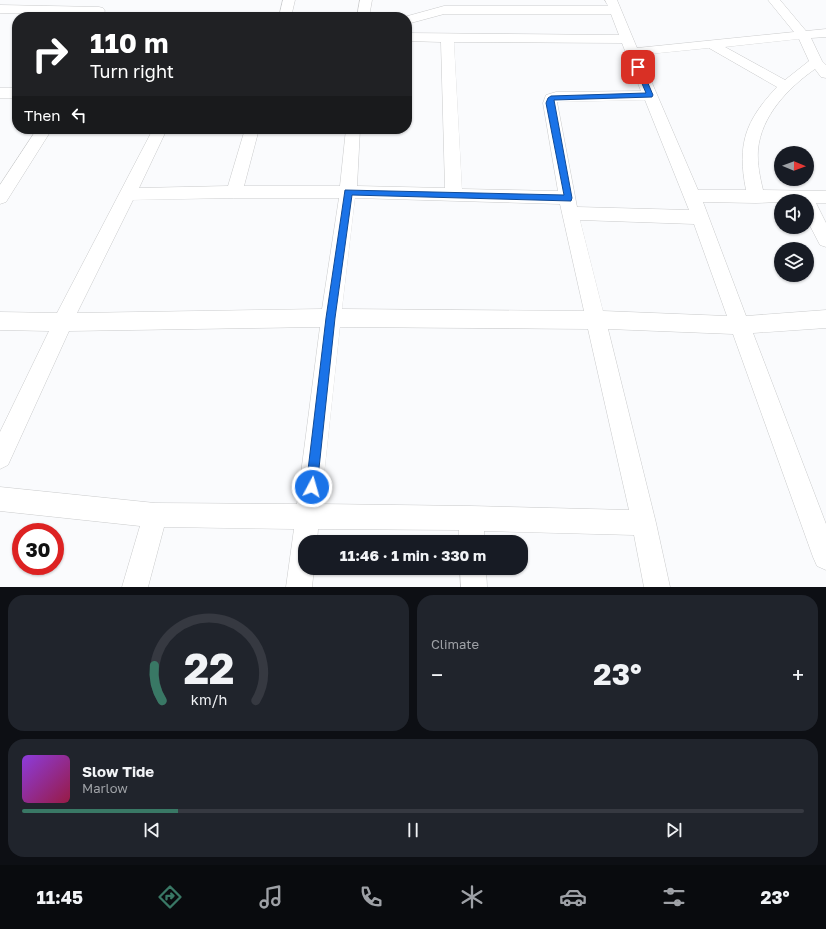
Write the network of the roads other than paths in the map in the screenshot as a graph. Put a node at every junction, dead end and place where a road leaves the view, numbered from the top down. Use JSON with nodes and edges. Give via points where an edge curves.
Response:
{"nodes":[{"id":1,"x":108,"y":0,"type":"edge"},
{"id":2,"x":289,"y":0,"type":"edge"},
{"id":3,"x":366,"y":0,"type":"edge"},
{"id":4,"x":774,"y":0,"type":"edge"},
{"id":5,"x":25,"y":5,"type":"edge"},
{"id":6,"x":443,"y":5,"type":"edge"},
{"id":7,"x":613,"y":5,"type":"edge"},
{"id":8,"x":0,"y":9,"type":"edge"},
{"id":9,"x":81,"y":12,"type":"edge"},
{"id":10,"x":99,"y":12,"type":"edge"},
{"id":11,"x":286,"y":12,"type":"edge"},
{"id":12,"x":364,"y":12,"type":"edge"},
{"id":13,"x":412,"y":18,"type":"edge"},
{"id":14,"x":826,"y":33,"type":"edge"},
{"id":15,"x":803,"y":35,"type":"junction"},
{"id":16,"x":412,"y":36,"type":"edge"},
{"id":17,"x":447,"y":38,"type":"junction"},
{"id":18,"x":711,"y":44,"type":"junction"},
{"id":19,"x":629,"y":46,"type":"junction"},
{"id":20,"x":816,"y":62,"type":"junction"},
{"id":21,"x":826,"y":74,"type":"edge"},
{"id":22,"x":786,"y":86,"type":"junction"},
{"id":23,"x":0,"y":93,"type":"edge"},
{"id":24,"x":12,"y":93,"type":"edge"},
{"id":25,"x":650,"y":95,"type":"junction"},
{"id":26,"x":42,"y":134,"type":"edge"},
{"id":27,"x":157,"y":134,"type":"edge"},
{"id":28,"x":251,"y":134,"type":"edge"},
{"id":29,"x":353,"y":134,"type":"edge"},
{"id":30,"x":234,"y":192,"type":"junction"},
{"id":31,"x":348,"y":192,"type":"junction"},
{"id":32,"x":126,"y":194,"type":"junction"},
{"id":33,"x":454,"y":195,"type":"junction"},
{"id":34,"x":692,"y":196,"type":"junction"},
{"id":35,"x":756,"y":197,"type":"junction"},
{"id":36,"x":826,"y":197,"type":"edge"},
{"id":37,"x":0,"y":198,"type":"edge"},
{"id":38,"x":774,"y":198,"type":"edge"},
{"id":39,"x":814,"y":199,"type":"edge"},
{"id":40,"x":569,"y":206,"type":"junction"},
{"id":41,"x":699,"y":216,"type":"junction"},
{"id":42,"x":814,"y":218,"type":"edge"},
{"id":43,"x":826,"y":240,"type":"edge"},
{"id":44,"x":331,"y":318,"type":"junction"},
{"id":45,"x":826,"y":319,"type":"edge"},
{"id":46,"x":596,"y":320,"type":"junction"},
{"id":47,"x":0,"y":321,"type":"edge"},
{"id":48,"x":63,"y":322,"type":"junction"},
{"id":49,"x":741,"y":325,"type":"junction"},
{"id":50,"x":0,"y":457,"type":"edge"},
{"id":51,"x":0,"y":499,"type":"edge"},
{"id":52,"x":155,"y":515,"type":"junction"},
{"id":53,"x":308,"y":517,"type":"junction"},
{"id":54,"x":644,"y":523,"type":"junction"},
{"id":55,"x":472,"y":530,"type":"edge"},
{"id":56,"x":826,"y":557,"type":"edge"},
{"id":57,"x":473,"y":575,"type":"edge"},
{"id":58,"x":135,"y":587,"type":"edge"},
{"id":59,"x":299,"y":587,"type":"edge"},
{"id":60,"x":474,"y":587,"type":"edge"},
{"id":61,"x":657,"y":587,"type":"edge"}],
"edges":[{"from":1,"to":10,"type":"street"},
{"from":2,"to":11,"type":"street"},
{"from":3,"to":12,"type":"street"},
{"from":4,"to":15,"type":"street"},
{"from":5,"to":8,"type":"street"},
{"from":5,"to":9,"type":"street"},
{"from":6,"to":7,"type":"street"},
{"from":6,"to":13,"type":"street"},
{"from":7,"to":19,"type":"street"},
{"from":14,"to":15,"type":"street"},
{"from":15,"to":18,"type":"street"},
{"from":15,"to":20,"type":"street"},
{"from":16,"to":17,"type":"street"},
{"from":17,"to":19,"type":"street"},
{"from":17,"to":33,"type":"street"},
{"from":18,"to":19,"type":"street"},
{"from":18,"to":22,"type":"street"},
{"from":19,"to":25,"type":"street"},
{"from":20,"to":21,"type":"street"},
{"from":20,"to":22,"type":"street"},
{"from":22,"to":35,"type":"street","via":[[766,110],[754,132],[750,150]]},
{"from":23,"to":24,"type":"street"},
{"from":25,"to":34,"type":"street"},
{"from":25,"to":40,"type":"street","via":[[551,98]]},
{"from":26,"to":37,"type":"street"},
{"from":27,"to":32,"type":"street"},
{"from":28,"to":30,"type":"street"},
{"from":29,"to":31,"type":"street"},
{"from":30,"to":31,"type":"street"},
{"from":30,"to":32,"type":"street"},
{"from":31,"to":33,"type":"street"},
{"from":31,"to":44,"type":"street"},
{"from":32,"to":48,"type":"street"},
{"from":33,"to":40,"type":"street"},
{"from":34,"to":35,"type":"street"},
{"from":34,"to":41,"type":"street"},
{"from":35,"to":38,"type":"street"},
{"from":36,"to":39,"type":"street"},
{"from":40,"to":41,"type":"street"},
{"from":40,"to":46,"type":"street"},
{"from":41,"to":49,"type":"street"},
{"from":42,"to":43,"type":"street"},
{"from":44,"to":46,"type":"street"},
{"from":44,"to":48,"type":"street"},
{"from":44,"to":53,"type":"street"},
{"from":45,"to":49,"type":"street"},
{"from":46,"to":49,"type":"street"},
{"from":46,"to":54,"type":"street"},
{"from":47,"to":48,"type":"street"},
{"from":48,"to":50,"type":"street"},
{"from":49,"to":56,"type":"street"},
{"from":51,"to":52,"type":"street"},
{"from":52,"to":53,"type":"street"},
{"from":52,"to":58,"type":"street"},
{"from":53,"to":55,"type":"street"},
{"from":53,"to":59,"type":"street"},
{"from":54,"to":55,"type":"street"},
{"from":54,"to":61,"type":"street"},
{"from":57,"to":60,"type":"street"}]}
